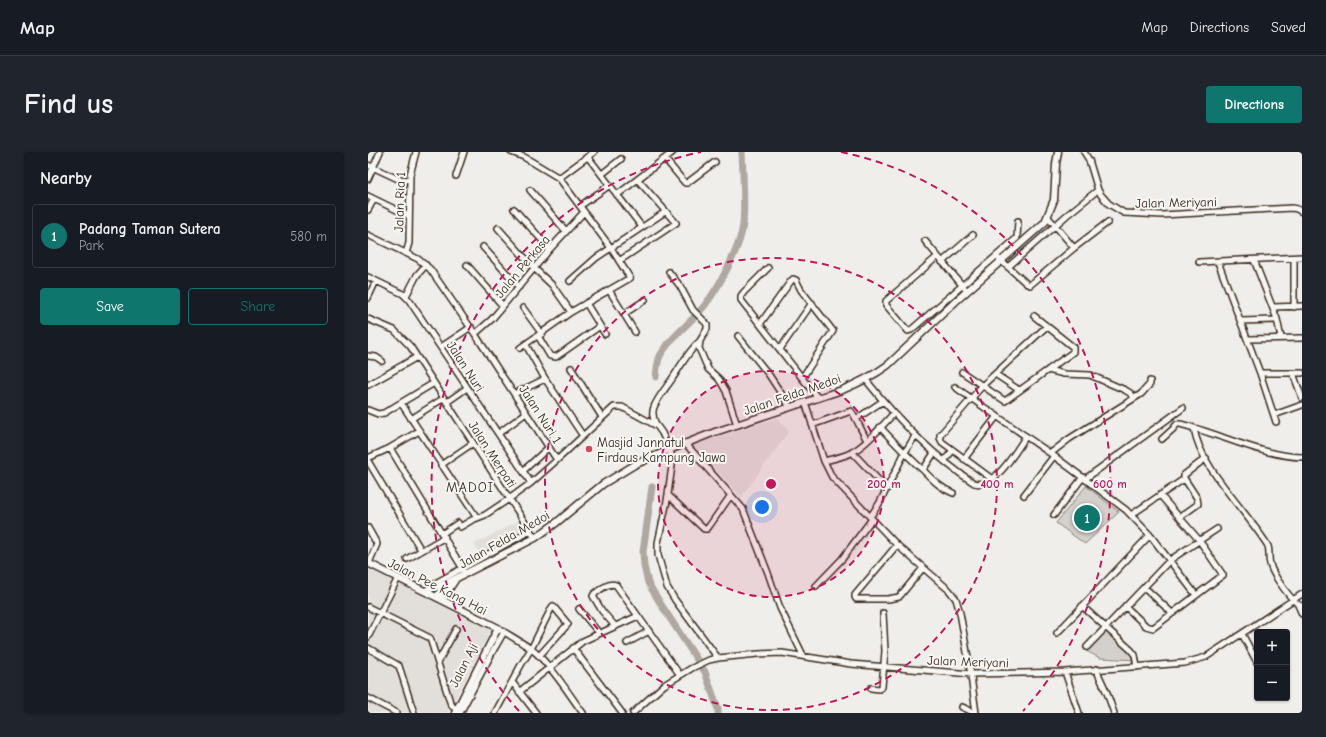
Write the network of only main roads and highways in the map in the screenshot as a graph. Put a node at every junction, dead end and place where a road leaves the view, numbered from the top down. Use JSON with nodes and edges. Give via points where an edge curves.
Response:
{"nodes":[{"id":1,"x":1058,"y":152,"type":"edge"},
{"id":2,"x":368,"y":563,"type":"edge"},
{"id":3,"x":448,"y":586,"type":"junction"},
{"id":4,"x":427,"y":590,"type":"junction"},
{"id":5,"x":439,"y":599,"type":"junction"},
{"id":6,"x":449,"y":603,"type":"junction"},
{"id":7,"x":497,"y":627,"type":"junction"},
{"id":8,"x":455,"y":711,"type":"edge"}],
"edges":[{"from":1,"to":3,"type":"main road","name":"Jalan Felda Medoi","via":[[1054,200],[1048,217],[1041,226],[888,365],[866,380],[685,443],[636,464],[611,478],[535,538],[464,571]]},
{"from":2,"to":4,"type":"main road","name":"Jalan Pee Kang Hai"},
{"from":3,"to":4,"type":"main road"},
{"from":3,"to":5,"type":"main road"},
{"from":3,"to":6,"type":"main road"},
{"from":4,"to":5,"type":"main road","name":"Jalan Pee Kang Hai"},
{"from":5,"to":6,"type":"main road","name":"Jalan Pee Kang Hai"},
{"from":6,"to":7,"type":"main road","name":"Jalan Pee Kang Hai"},
{"from":7,"to":8,"type":"main road","name":"Jalan Aji"},
{"from":7,"to":8,"type":"main road","name":"Jalan Aji","via":[[491,650]]}]}
